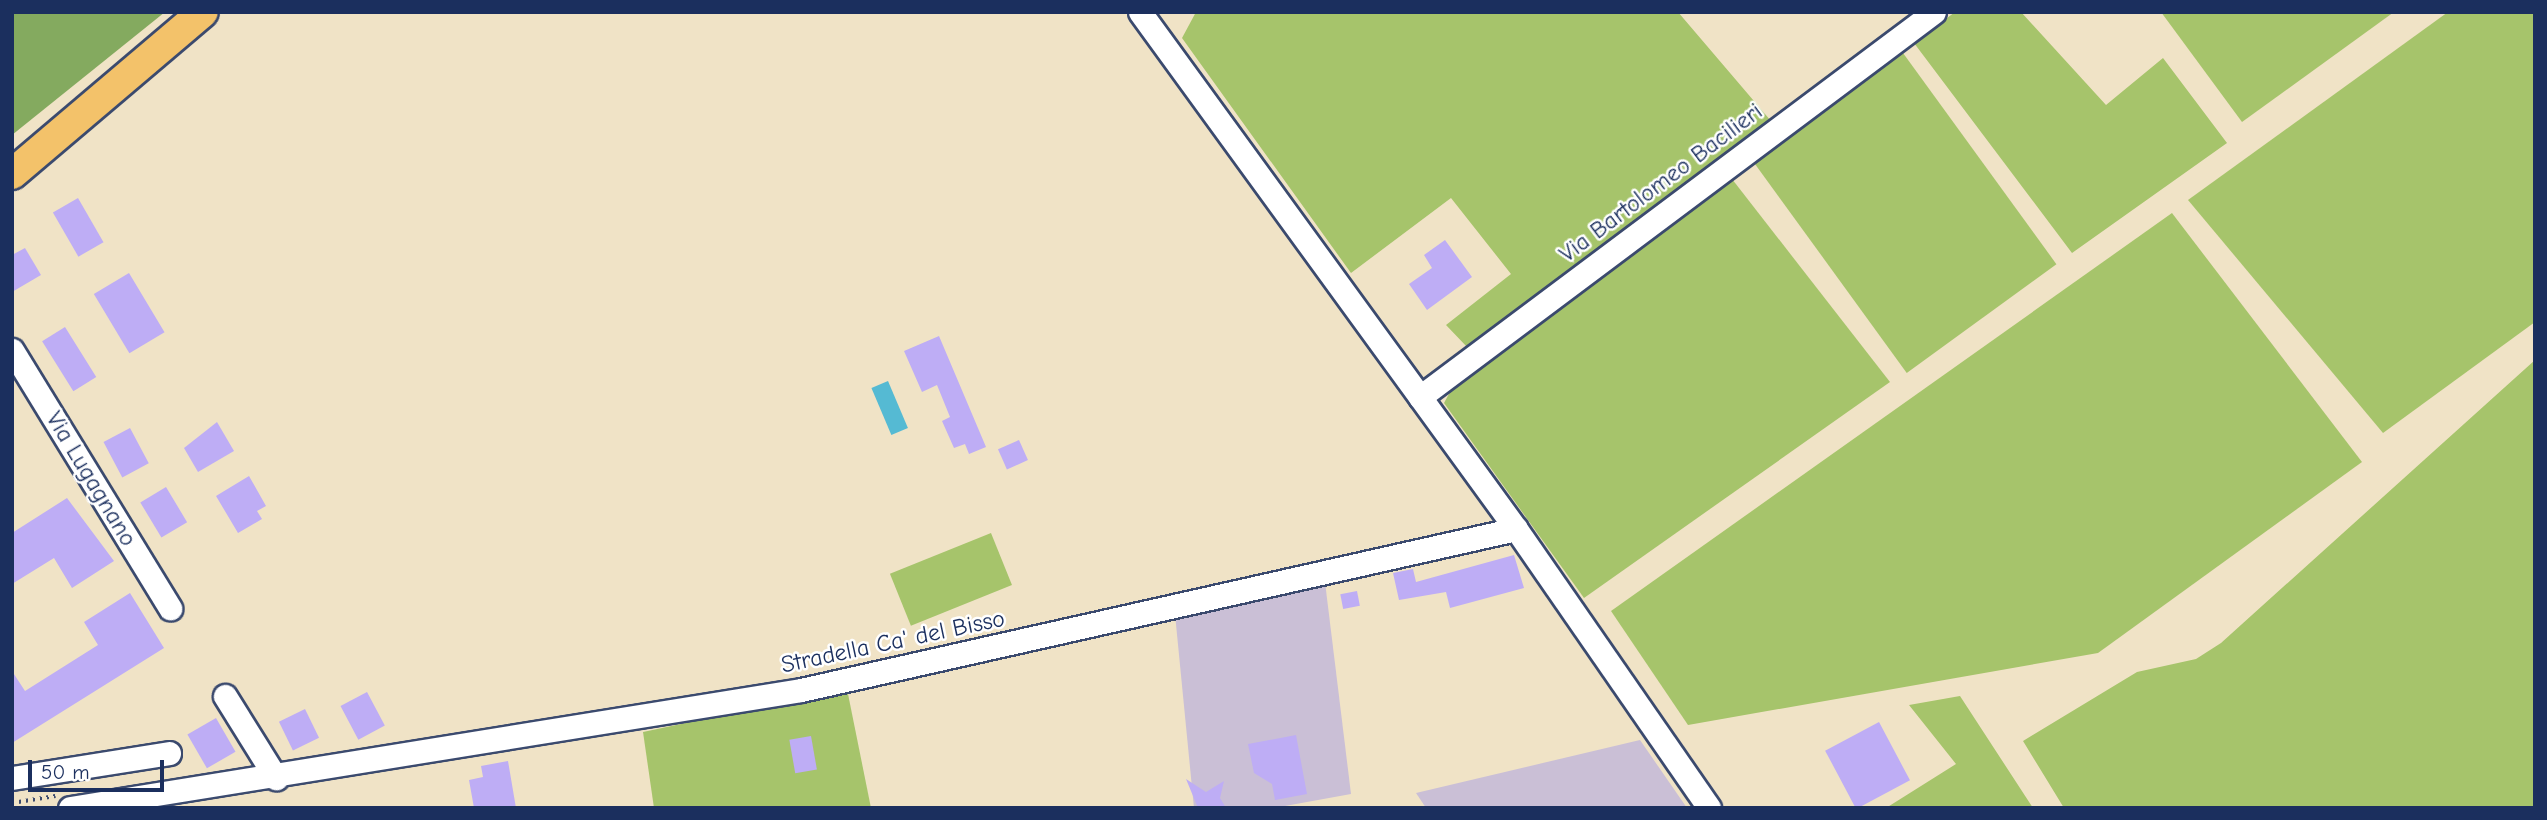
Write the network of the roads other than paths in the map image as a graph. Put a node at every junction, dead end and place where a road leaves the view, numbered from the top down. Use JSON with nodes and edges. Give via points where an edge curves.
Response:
{"nodes":[{"id":1,"x":203,"y":12,"type":"edge"},
{"id":2,"x":1140,"y":12,"type":"edge"},
{"id":3,"x":1934,"y":12,"type":"edge"},
{"id":4,"x":12,"y":174,"type":"edge"},
{"id":5,"x":12,"y":350,"type":"edge"},
{"id":6,"x":1420,"y":397,"type":"junction"},
{"id":7,"x":1516,"y":529,"type":"junction"},
{"id":8,"x":170,"y":608,"type":"dead end"},
{"id":9,"x":225,"y":696,"type":"dead end"},
{"id":10,"x":169,"y":753,"type":"dead end"},
{"id":11,"x":74,"y":768,"type":"junction"},
{"id":12,"x":12,"y":778,"type":"edge"},
{"id":13,"x":276,"y":778,"type":"junction"},
{"id":14,"x":69,"y":803,"type":"edge"},
{"id":15,"x":1709,"y":808,"type":"edge"}],
"edges":[{"from":1,"to":4,"type":"main road"},
{"from":2,"to":6,"type":"street"},
{"from":3,"to":6,"type":"street","name":"Via Bartolomeo Bacilieri"},
{"from":5,"to":8,"type":"street","name":"Via Lugagnano"},
{"from":6,"to":7,"type":"street"},
{"from":7,"to":13,"type":"street","name":"Stradella Ca' del Bisso","via":[[801,690]]},
{"from":7,"to":15,"type":"street"},
{"from":9,"to":13,"type":"street"},
{"from":10,"to":11,"type":"street"},
{"from":11,"to":12,"type":"street"},
{"from":11,"to":14,"type":"street"},
{"from":13,"to":14,"type":"street","name":"Stradella Ca' del Bisso"}]}
